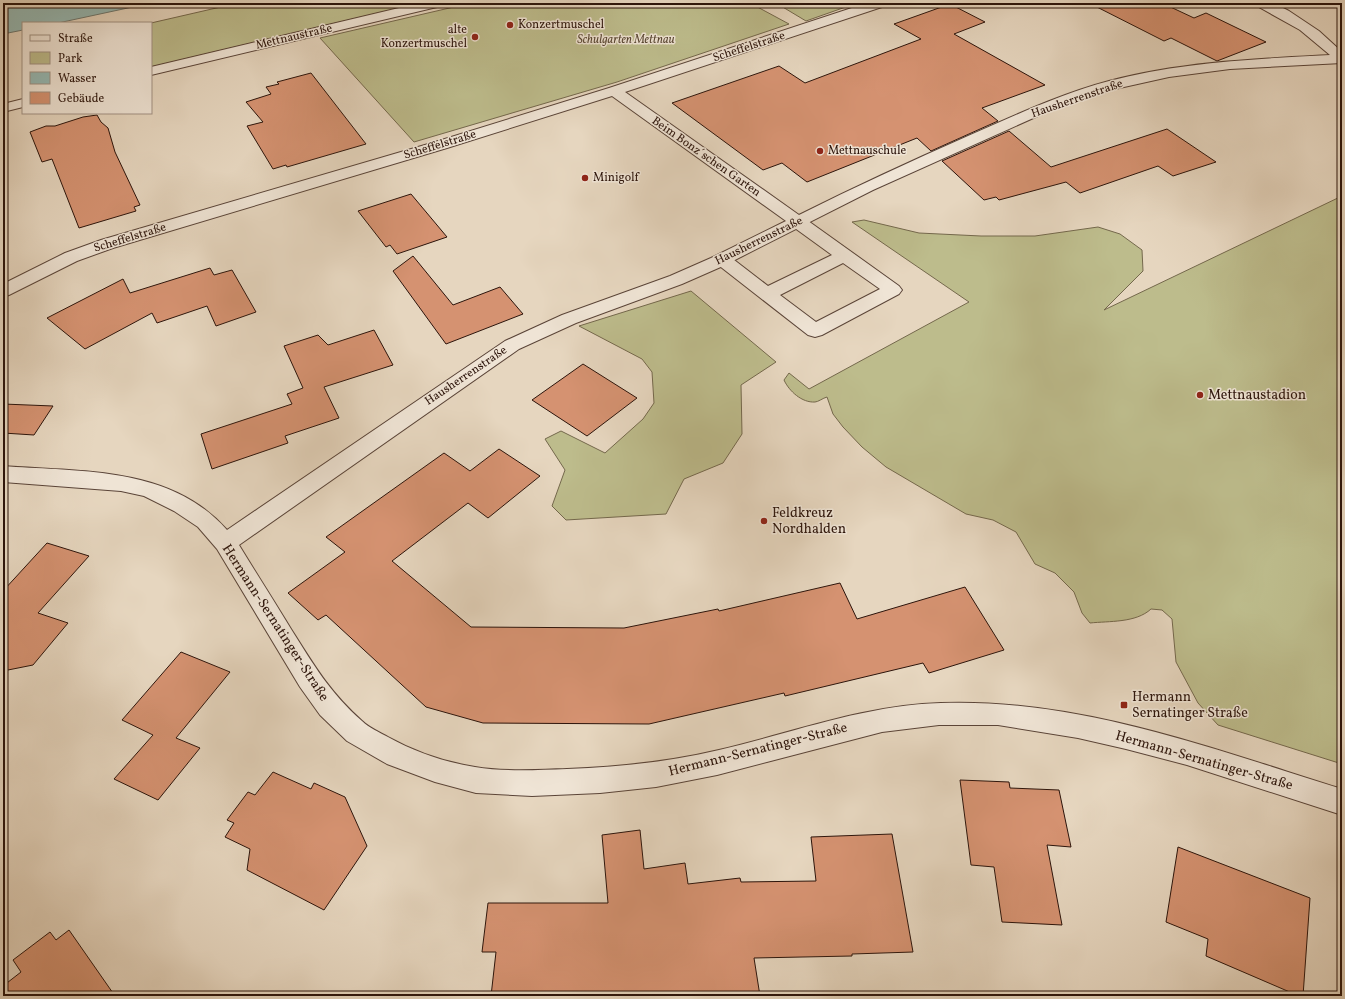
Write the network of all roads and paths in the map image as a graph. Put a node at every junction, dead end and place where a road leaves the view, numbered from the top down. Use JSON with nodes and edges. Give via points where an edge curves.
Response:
{"nodes":[{"id":1,"x":437,"y":3,"type":"edge"},
{"id":2,"x":880,"y":3,"type":"edge"},
{"id":3,"x":1262,"y":3,"type":"edge"},
{"id":4,"x":1342,"y":59,"type":"edge"},
{"id":5,"x":152,"y":71,"type":"edge"},
{"id":6,"x":614,"y":92,"type":"junction"},
{"id":7,"x":22,"y":103,"type":"edge"},
{"id":8,"x":3,"y":108,"type":"edge"},
{"id":9,"x":798,"y":222,"type":"junction"},
{"id":10,"x":844,"y":256,"type":"junction"},
{"id":11,"x":723,"y":260,"type":"junction"},
{"id":12,"x":3,"y":291,"type":"edge"},
{"id":13,"x":767,"y":294,"type":"junction"},
{"id":14,"x":3,"y":474,"type":"edge"},
{"id":15,"x":225,"y":544,"type":"junction"},
{"id":16,"x":1342,"y":802,"type":"edge"}],
"edges":[{"from":1,"to":5,"type":"street","name":"Mettnaustraße"},
{"from":2,"to":6,"type":"street","name":"Scheffelstraße"},
{"from":3,"to":4,"type":"street","via":[[1308,29]]},
{"from":4,"to":9,"type":"street","name":"Hausherrenstraße","via":[[1230,65],[1169,73],[1112,85],[1053,104]]},
{"from":6,"to":9,"type":"street","name":"Beim Bonz´schen Garten"},
{"from":6,"to":12,"type":"street","name":"Scheffelstraße","via":[[107,244],[71,256]]},
{"from":7,"to":8,"type":"street"},
{"from":9,"to":10,"type":"street"},
{"from":9,"to":11,"type":"street","name":"Hausherrenstraße"},
{"from":10,"to":13,"type":"street"},
{"from":10,"to":13,"type":"street","via":[[894,290],[815,331]]},
{"from":11,"to":13,"type":"street"},
{"from":11,"to":15,"type":"street","name":"Hausherrenstraße","via":[[676,280],[569,318],[512,345]]},
{"from":14,"to":15,"type":"street","name":"Hermann-Sernatinger-Straße","via":[[122,483],[149,489],[182,505],[206,521]]},
{"from":15,"to":16,"type":"street","name":"Hermann-Sernatinger-Straße","via":[[309,679],[329,707],[356,733],[396,755],[435,770],[476,780],[532,783],[656,775],[717,763],[882,720],[939,714],[998,714],[1078,726],[1187,752]]}]}
